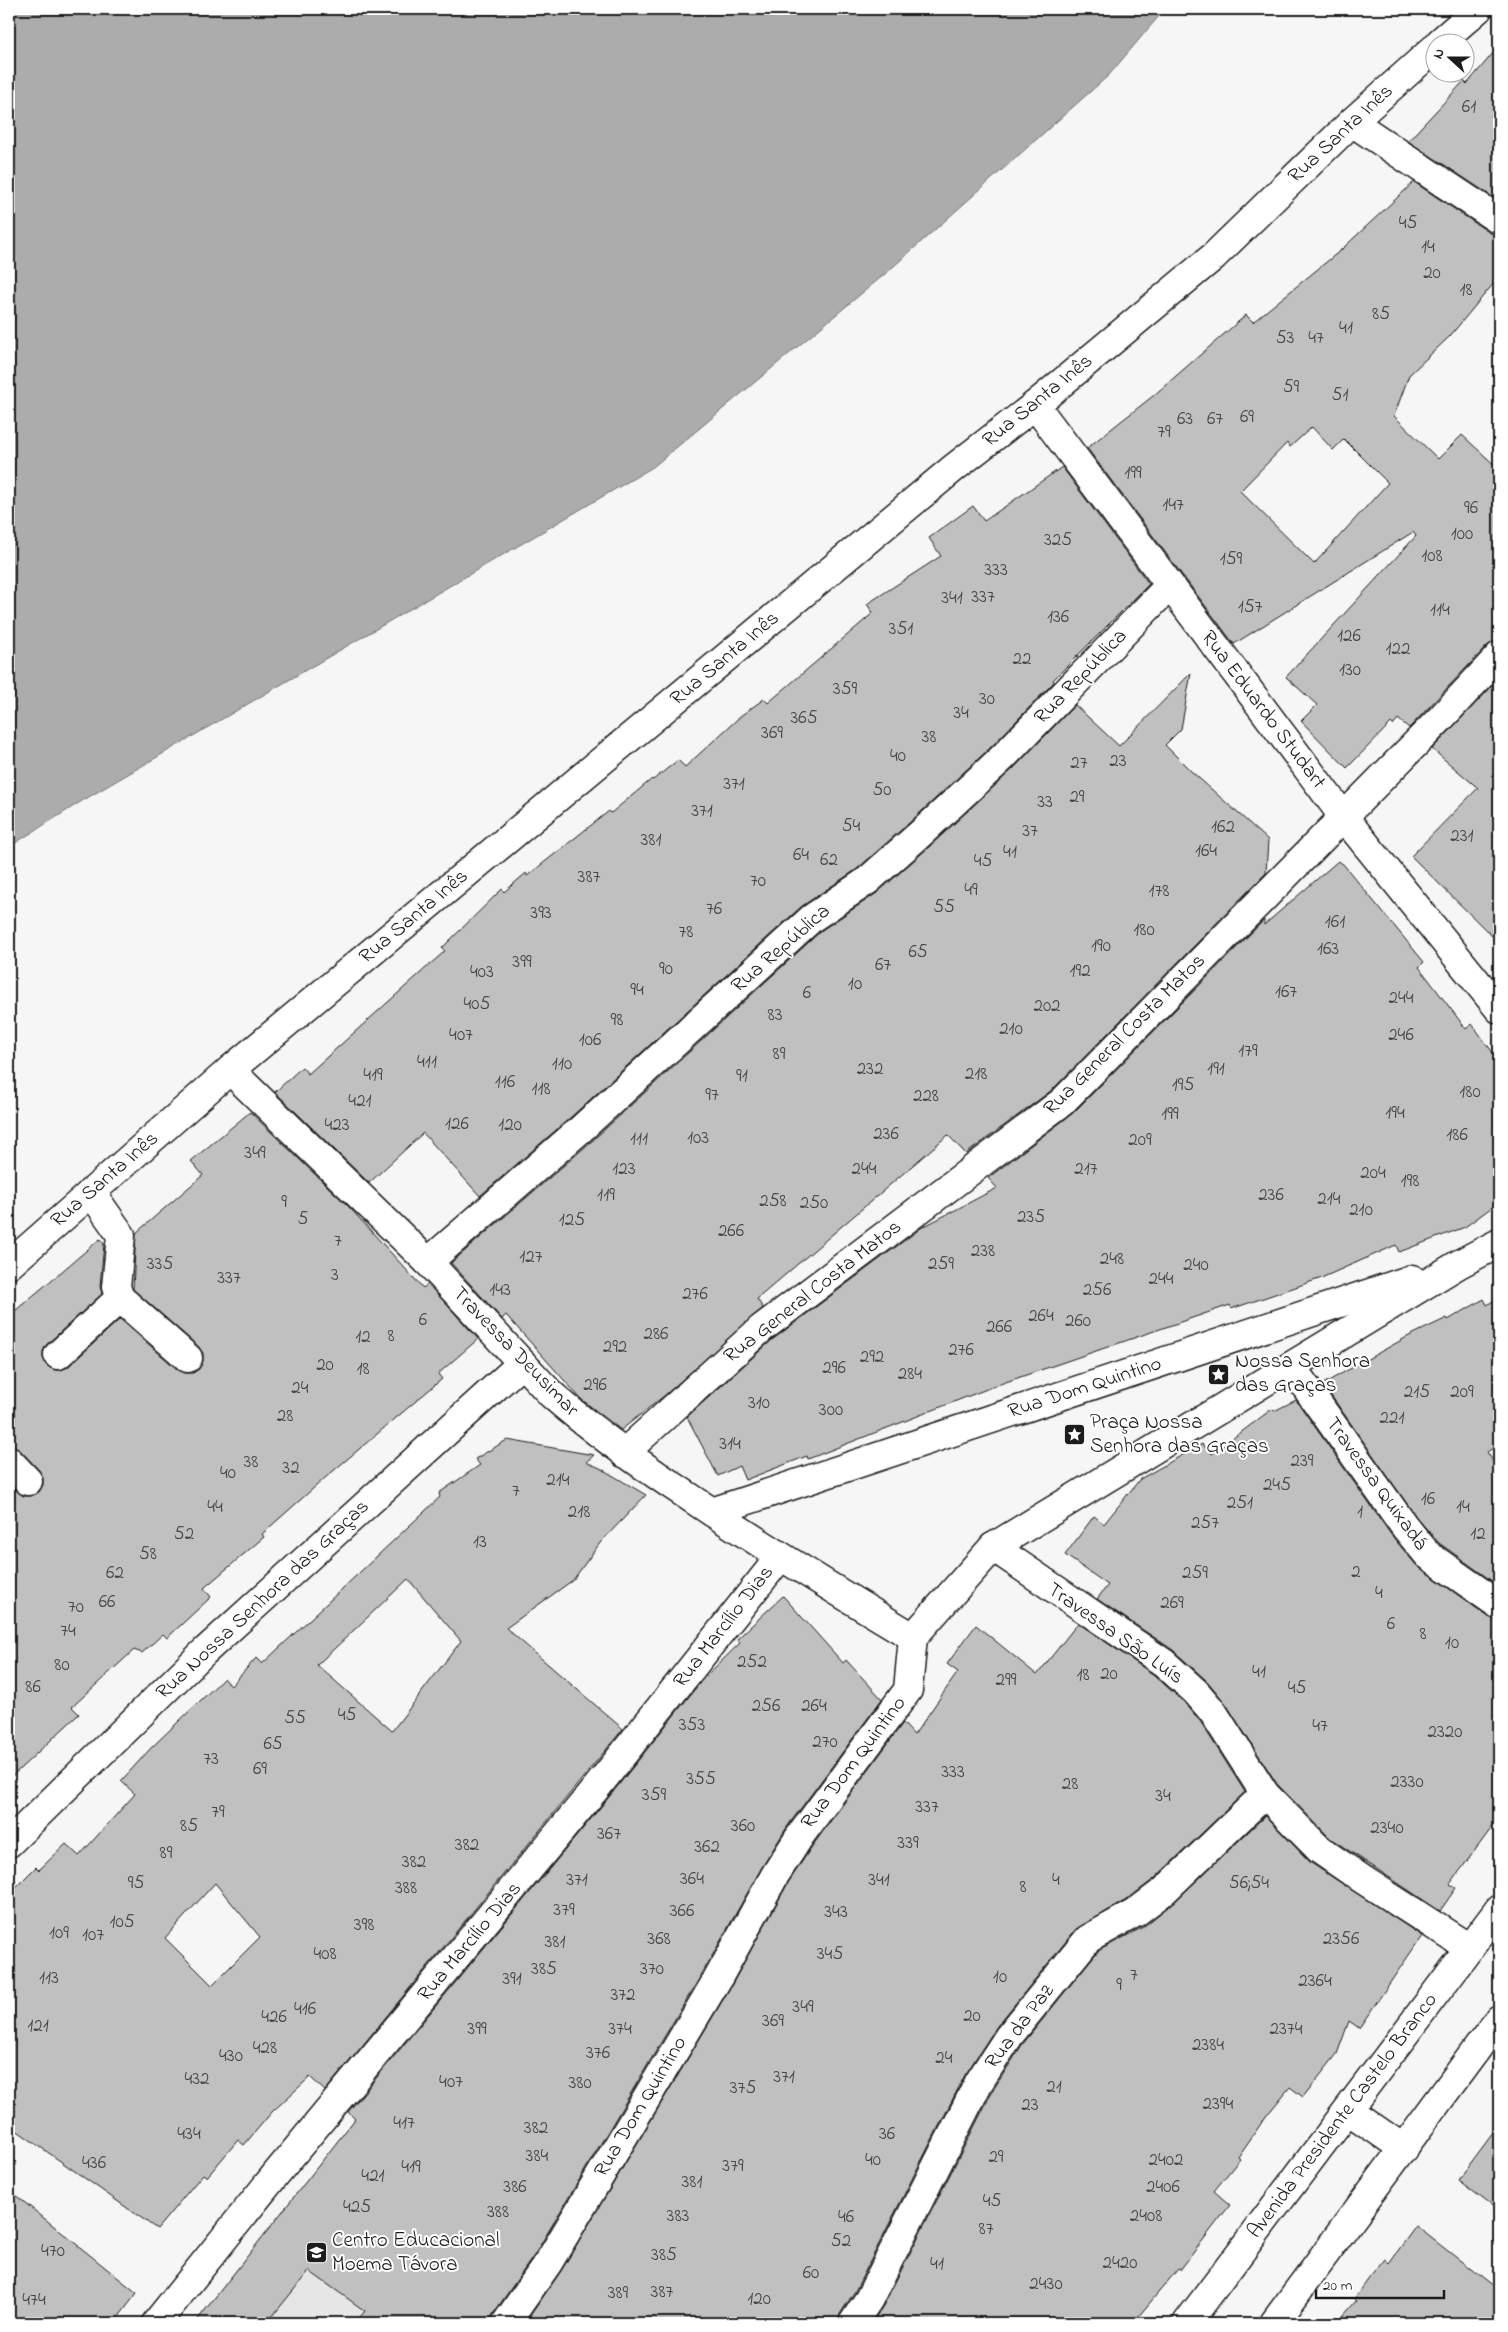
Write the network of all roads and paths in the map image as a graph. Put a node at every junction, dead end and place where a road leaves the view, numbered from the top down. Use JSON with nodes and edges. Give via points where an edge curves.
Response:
{"nodes":[{"id":1,"x":1478,"y":9,"type":"edge"},
{"id":2,"x":1452,"y":32,"type":"edge"},
{"id":3,"x":1426,"y":56,"type":"edge"},
{"id":4,"x":1352,"y":122,"type":"junction"},
{"id":5,"x":1499,"y":220,"type":"edge"},
{"id":6,"x":1035,"y":406,"type":"junction"},
{"id":7,"x":1168,"y":586,"type":"junction"},
{"id":8,"x":1499,"y":656,"type":"edge"},
{"id":9,"x":1343,"y":816,"type":"junction"},
{"id":10,"x":1499,"y":1009,"type":"edge"},
{"id":11,"x":230,"y":1070,"type":"junction"},
{"id":12,"x":91,"y":1192,"type":"junction"},
{"id":13,"x":1499,"y":1243,"type":"edge"},
{"id":14,"x":428,"y":1262,"type":"junction"},
{"id":15,"x":9,"y":1264,"type":"edge"},
{"id":16,"x":1459,"y":1264,"type":"junction"},
{"id":17,"x":120,"y":1298,"type":"junction"},
{"id":18,"x":58,"y":1355,"type":"dead end"},
{"id":19,"x":188,"y":1358,"type":"dead end"},
{"id":20,"x":522,"y":1363,"type":"junction"},
{"id":21,"x":1291,"y":1366,"type":"junction"},
{"id":22,"x":624,"y":1453,"type":"junction"},
{"id":23,"x":9,"y":1461,"type":"edge"},
{"id":24,"x":28,"y":1481,"type":"dead end"},
{"id":25,"x":712,"y":1512,"type":"junction"},
{"id":26,"x":993,"y":1547,"type":"junction"},
{"id":27,"x":780,"y":1557,"type":"junction"},
{"id":28,"x":1499,"y":1605,"type":"edge"},
{"id":29,"x":913,"y":1637,"type":"junction"},
{"id":30,"x":1265,"y":1794,"type":"junction"},
{"id":31,"x":9,"y":1843,"type":"edge"},
{"id":32,"x":1499,"y":1908,"type":"edge"},
{"id":33,"x":1470,"y":1948,"type":"junction"},
{"id":34,"x":1499,"y":2018,"type":"edge"},
{"id":35,"x":1348,"y":2110,"type":"junction"},
{"id":36,"x":1404,"y":2150,"type":"junction"},
{"id":37,"x":156,"y":2323,"type":"edge"},
{"id":38,"x":506,"y":2323,"type":"edge"},
{"id":39,"x":853,"y":2323,"type":"edge"},
{"id":40,"x":1186,"y":2323,"type":"edge"},
{"id":41,"x":1274,"y":2323,"type":"edge"}],
"edges":[{"from":1,"to":2,"type":"street"},
{"from":3,"to":4,"type":"street","name":"Rua Santa Inês"},
{"from":4,"to":5,"type":"street"},
{"from":4,"to":6,"type":"street","name":"Rua Santa Inês","via":[[1212,257]]},
{"from":6,"to":7,"type":"street","name":"Rua Eduardo Studart"},
{"from":6,"to":11,"type":"street","name":"Rua Santa Inês","via":[[948,474]]},
{"from":7,"to":9,"type":"street","name":"Rua Eduardo Studart"},
{"from":7,"to":14,"type":"street","name":"Rua República","via":[[1015,745],[926,828],[867,881],[812,918],[581,1129]]},
{"from":8,"to":9,"type":"street","name":"Rua General Costa Matos"},
{"from":9,"to":10,"type":"street","name":"Rua Eduardo Studart"},
{"from":9,"to":22,"type":"street","name":"Rua General Costa Matos","via":[[1062,1102],[762,1328]]},
{"from":11,"to":12,"type":"street","name":"Rua Santa Inês"},
{"from":11,"to":14,"type":"street","name":"Travessa Deusimar"},
{"from":12,"to":15,"type":"street","name":"Rua Santa Inês"},
{"from":12,"to":17,"type":"street","via":[[121,1236],[116,1287]]},
{"from":13,"to":16,"type":"street","name":"Rua Dom Quintino"},
{"from":14,"to":20,"type":"street","name":"Travessa Deusimar"},
{"from":16,"to":21,"type":"street","name":"Rua Dom Quintino"},
{"from":16,"to":25,"type":"street","name":"Rua Dom Quintino"},
{"from":17,"to":18,"type":"street"},
{"from":17,"to":19,"type":"street"},
{"from":20,"to":22,"type":"street","name":"Travessa Deusimar","via":[[564,1405]]},
{"from":20,"to":31,"type":"street","name":"Rua Nossa Senhora das Graças","via":[[204,1652]]},
{"from":21,"to":26,"type":"street","name":"Rua Dom Quintino"},
{"from":21,"to":28,"type":"street","name":"Travessa Quixadá","via":[[1428,1555]]},
{"from":22,"to":25,"type":"street","name":"Travessa Deusimar"},
{"from":23,"to":24,"type":"street"},
{"from":25,"to":27,"type":"street","name":"Travessa Deusimar"},
{"from":26,"to":29,"type":"street","name":"Rua Dom Quintino"},
{"from":26,"to":30,"type":"street","name":"Travessa São Luís","via":[[1164,1663],[1196,1692],[1213,1712]]},
{"from":27,"to":29,"type":"street","name":"Travessa Deusimar"},
{"from":27,"to":37,"type":"street","name":"Rua Marcílio Dias","via":[[591,1795]]},
{"from":29,"to":38,"type":"street","name":"Rua Dom Quintino","via":[[908,1690],[775,1875],[717,1980],[553,2255]]},
{"from":30,"to":33,"type":"street","name":"Travessa São Luís","via":[[1320,1850]]},
{"from":30,"to":39,"type":"street","name":"Rua da Paz","via":[[1164,1891],[1135,1913],[1088,1939],[1010,2036],[979,2082],[869,2299]]},
{"from":32,"to":33,"type":"street","name":"Avenida Presidente Castelo Branco"},
{"from":33,"to":35,"type":"street","name":"Avenida Presidente Castelo Branco"},
{"from":34,"to":36,"type":"street"},
{"from":35,"to":36,"type":"street"},
{"from":35,"to":40,"type":"street","name":"Avenida Presidente Castelo Branco"},
{"from":36,"to":41,"type":"street"}]}
